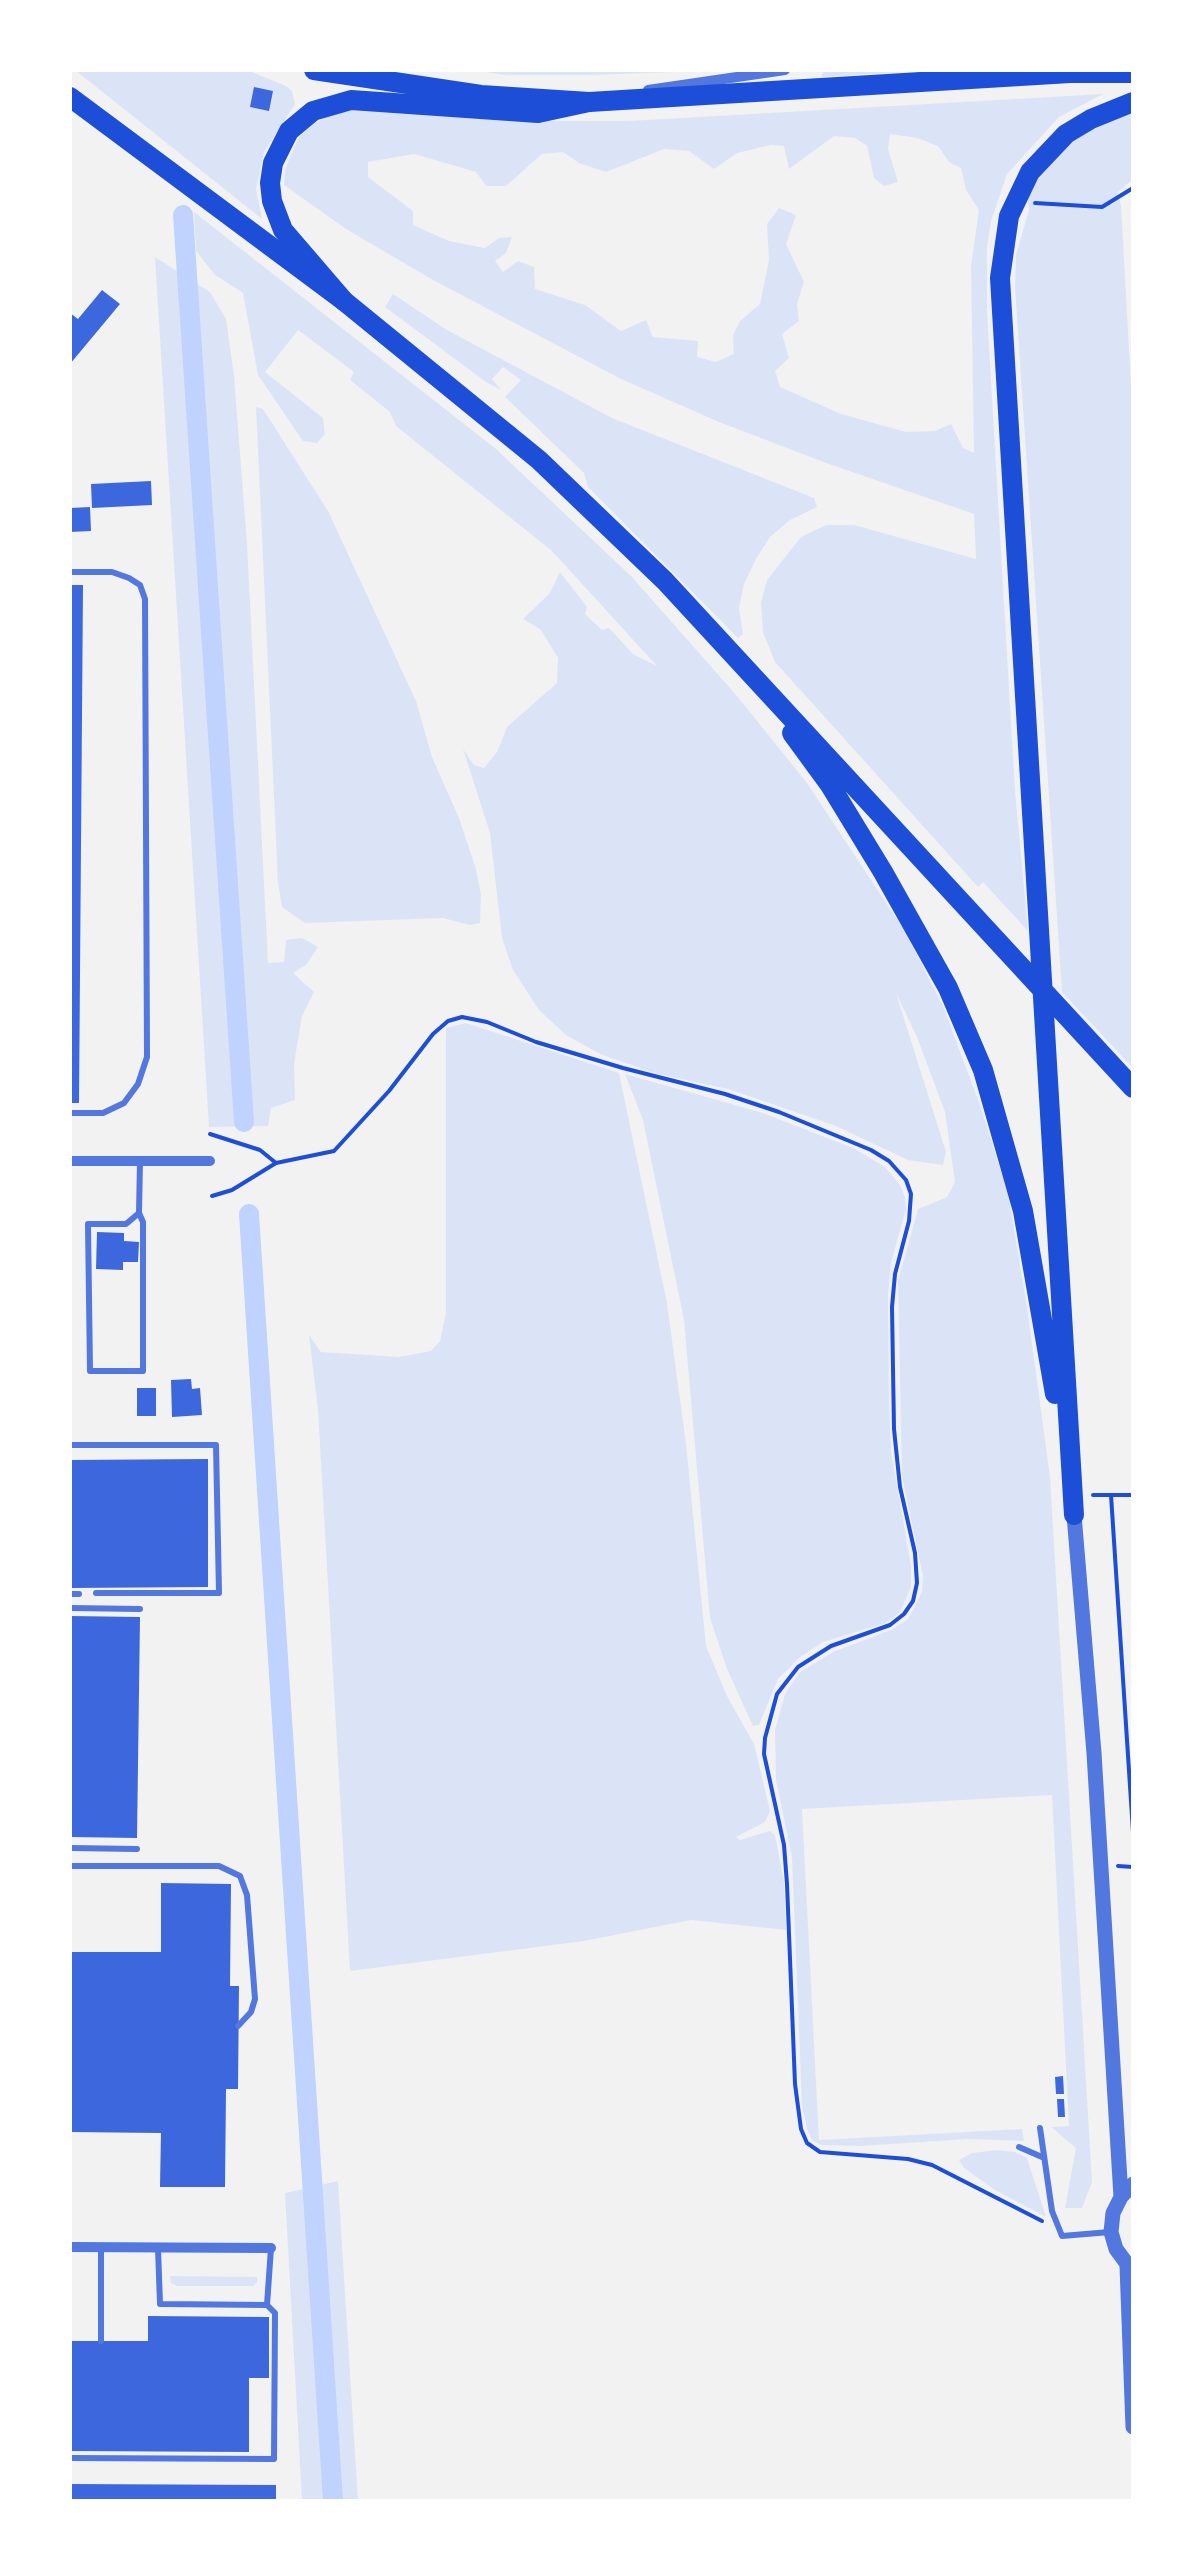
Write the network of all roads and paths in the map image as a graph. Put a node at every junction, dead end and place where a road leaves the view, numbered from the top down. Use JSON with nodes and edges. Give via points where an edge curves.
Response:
{"nodes":[{"id":1,"x":314,"y":70,"type":"edge"},
{"id":2,"x":785,"y":70,"type":"edge"},
{"id":3,"x":1133,"y":73,"type":"edge"},
{"id":4,"x":70,"y":97,"type":"edge"},
{"id":5,"x":589,"y":102,"type":"junction"},
{"id":6,"x":1133,"y":102,"type":"edge"},
{"id":7,"x":1133,"y":187,"type":"edge"},
{"id":8,"x":1120,"y":196,"type":"dead end"},
{"id":9,"x":344,"y":302,"type":"junction"},
{"id":10,"x":70,"y":572,"type":"edge"},
{"id":11,"x":738,"y":658,"type":"junction"},
{"id":12,"x":1133,"y":1088,"type":"edge"},
{"id":13,"x":70,"y":1113,"type":"edge"},
{"id":14,"x":210,"y":1134,"type":"dead end"},
{"id":15,"x":140,"y":1161,"type":"junction"},
{"id":16,"x":210,"y":1161,"type":"dead end"},
{"id":17,"x":70,"y":1162,"type":"edge"},
{"id":18,"x":276,"y":1163,"type":"junction"},
{"id":19,"x":212,"y":1196,"type":"dead end"},
{"id":20,"x":140,"y":1208,"type":"junction"},
{"id":21,"x":70,"y":1445,"type":"edge"},
{"id":22,"x":1087,"y":1488,"type":"dead end"},
{"id":23,"x":1111,"y":1495,"type":"junction"},
{"id":24,"x":1133,"y":1495,"type":"edge"},
{"id":25,"x":1074,"y":1516,"type":"junction"},
{"id":26,"x":96,"y":1593,"type":"dead end"},
{"id":27,"x":70,"y":1608,"type":"edge"},
{"id":28,"x":140,"y":1609,"type":"dead end"},
{"id":29,"x":1133,"y":1832,"type":"edge"},
{"id":30,"x":70,"y":1848,"type":"edge"},
{"id":31,"x":137,"y":1849,"type":"dead end"},
{"id":32,"x":70,"y":1866,"type":"edge"},
{"id":33,"x":1114,"y":1866,"type":"dead end"},
{"id":34,"x":1133,"y":1866,"type":"edge"},
{"id":35,"x":238,"y":2026,"type":"dead end"},
{"id":36,"x":1040,"y":2128,"type":"dead end"},
{"id":37,"x":1019,"y":2147,"type":"dead end"},
{"id":38,"x":1043,"y":2158,"type":"junction"},
{"id":39,"x":1133,"y":2184,"type":"edge"},
{"id":40,"x":1121,"y":2197,"type":"junction"},
{"id":41,"x":1059,"y":2228,"type":"junction"},
{"id":42,"x":1111,"y":2232,"type":"junction"},
{"id":43,"x":70,"y":2248,"type":"edge"},
{"id":44,"x":100,"y":2248,"type":"junction"},
{"id":45,"x":158,"y":2248,"type":"junction"},
{"id":46,"x":271,"y":2248,"type":"joint"},
{"id":47,"x":1130,"y":2269,"type":"edge"},
{"id":48,"x":267,"y":2306,"type":"junction"},
{"id":49,"x":101,"y":2342,"type":"dead end"},
{"id":50,"x":1133,"y":2427,"type":"edge"},
{"id":51,"x":70,"y":2458,"type":"edge"}],
"edges":[{"from":1,"to":5,"type":"main road","via":[[482,95]]},
{"from":2,"to":5,"type":"street"},
{"from":3,"to":5,"type":"main road"},
{"from":4,"to":9,"type":"main road"},
{"from":5,"to":9,"type":"main road","via":[[538,112],[351,100],[313,110],[280,146],[272,201],[283,230]]},
{"from":6,"to":25,"type":"main road","via":[[1091,119],[1046,153],[1018,192],[1000,278]]},
{"from":7,"to":8,"type":"path"},
{"from":9,"to":11,"type":"main road","via":[[539,460]]},
{"from":10,"to":13,"type":"lane","via":[[129,578],[145,599],[147,1057],[124,1103],[103,1113]]},
{"from":11,"to":12,"type":"main road"},
{"from":11,"to":25,"type":"main road","via":[[883,872],[948,988],[983,1070],[1023,1211]]},
{"from":14,"to":18,"type":"path","via":[[260,1150]]},
{"from":15,"to":16,"type":"street"},
{"from":15,"to":17,"type":"street"},
{"from":15,"to":20,"type":"lane"},
{"from":18,"to":19,"type":"path"},
{"from":18,"to":41,"type":"path","via":[[334,1151],[433,1034],[462,1017],[778,1112],[870,1150],[906,1180],[910,1221],[892,1307],[894,1428],[917,1583],[904,1614],[890,1625],[831,1646],[798,1667],[777,1694],[765,1738],[788,1884],[800,2130],[820,2152],[932,2165]]},
{"from":20,"to":20,"type":"lane","via":[[126,1224],[88,1224],[90,1371],[143,1370]]},
{"from":21,"to":26,"type":"lane","via":[[216,1446],[219,1593]]},
{"from":22,"to":23,"type":"path","via":[[1088,1495]]},
{"from":23,"to":24,"type":"path"},
{"from":23,"to":29,"type":"path"},
{"from":25,"to":40,"type":"street"},
{"from":27,"to":28,"type":"lane"},
{"from":30,"to":31,"type":"lane"},
{"from":32,"to":35,"type":"lane","via":[[219,1866],[240,1876],[255,1999]]},
{"from":33,"to":34,"type":"path"},
{"from":36,"to":38,"type":"lane"},
{"from":37,"to":38,"type":"lane"},
{"from":38,"to":41,"type":"lane"},
{"from":39,"to":40,"type":"street"},
{"from":40,"to":42,"type":"street"},
{"from":41,"to":42,"type":"lane","via":[[1062,2236]]},
{"from":42,"to":47,"type":"street"},
{"from":43,"to":44,"type":"street"},
{"from":44,"to":45,"type":"street"},
{"from":44,"to":49,"type":"lane"},
{"from":45,"to":46,"type":"street"},
{"from":45,"to":48,"type":"lane","via":[[160,2304]]},
{"from":46,"to":48,"type":"lane"},
{"from":47,"to":50,"type":"street"},
{"from":48,"to":51,"type":"lane","via":[[275,2313],[274,2459]]}]}
